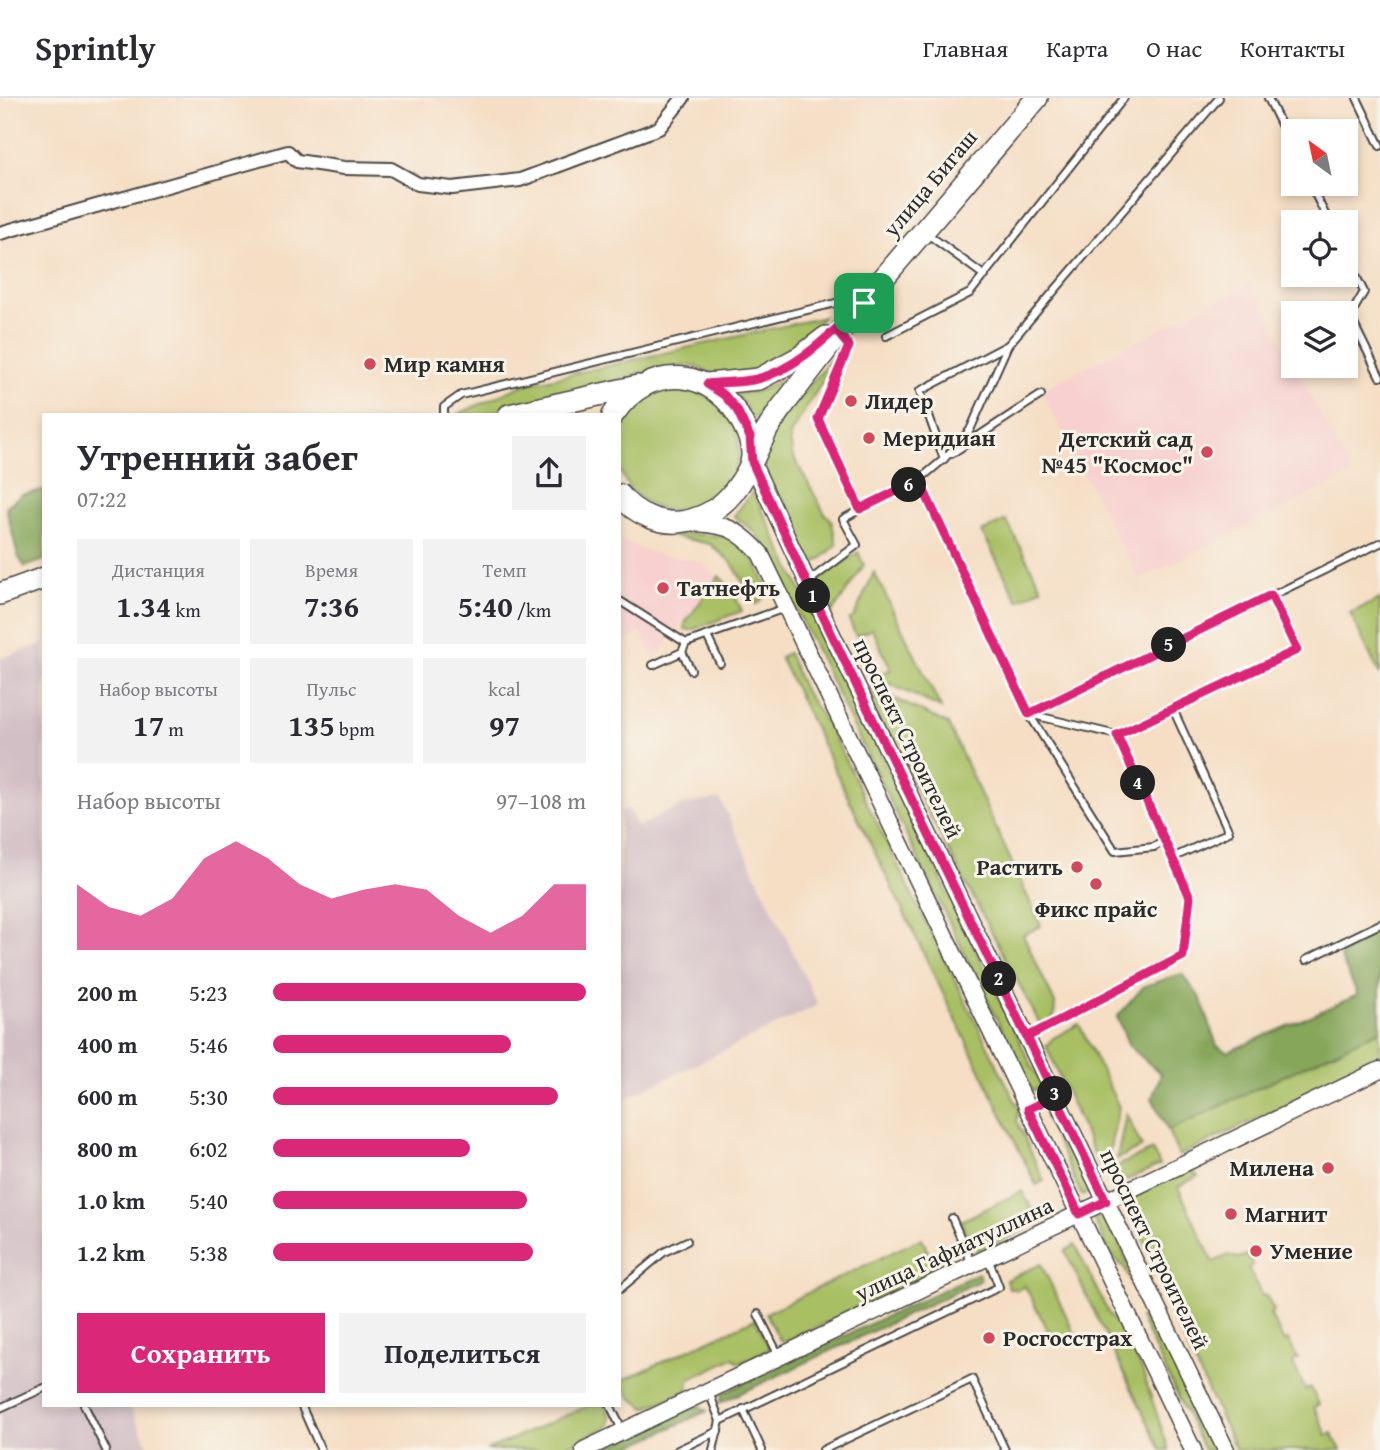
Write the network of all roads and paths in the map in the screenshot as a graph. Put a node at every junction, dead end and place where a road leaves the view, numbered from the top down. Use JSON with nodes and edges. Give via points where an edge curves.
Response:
{"nodes":[{"id":1,"x":682,"y":98,"type":"edge"},
{"id":2,"x":1037,"y":98,"type":"edge"},
{"id":3,"x":1124,"y":98,"type":"edge"},
{"id":4,"x":1219,"y":98,"type":"edge"},
{"id":5,"x":1268,"y":98,"type":"edge"},
{"id":6,"x":1357,"y":98,"type":"edge"},
{"id":7,"x":1281,"y":125,"type":"edge"},
{"id":8,"x":1380,"y":146,"type":"edge"},
{"id":9,"x":924,"y":232,"type":"junction"},
{"id":10,"x":0,"y":233,"type":"edge"},
{"id":11,"x":985,"y":276,"type":"junction"},
{"id":12,"x":1358,"y":280,"type":"edge"},
{"id":13,"x":866,"y":299,"type":"junction"},
{"id":14,"x":839,"y":334,"type":"junction"},
{"id":15,"x":886,"y":336,"type":"dead end"},
{"id":16,"x":1008,"y":345,"type":"junction"},
{"id":17,"x":1380,"y":377,"type":"edge"},
{"id":18,"x":643,"y":384,"type":"junction"},
{"id":19,"x":707,"y":384,"type":"junction"},
{"id":20,"x":1041,"y":395,"type":"dead end"},
{"id":21,"x":444,"y":413,"type":"edge"},
{"id":22,"x":518,"y":413,"type":"edge"},
{"id":23,"x":614,"y":413,"type":"edge"},
{"id":24,"x":944,"y":459,"type":"junction"},
{"id":25,"x":752,"y":462,"type":"junction"},
{"id":26,"x":919,"y":480,"type":"junction"},
{"id":27,"x":621,"y":496,"type":"edge"},
{"id":28,"x":860,"y":509,"type":"junction"},
{"id":29,"x":683,"y":522,"type":"junction"},
{"id":30,"x":1380,"y":543,"type":"edge"},
{"id":31,"x":42,"y":579,"type":"edge"},
{"id":32,"x":807,"y":583,"type":"junction"},
{"id":33,"x":0,"y":594,"type":"edge"},
{"id":34,"x":1271,"y":595,"type":"junction"},
{"id":35,"x":621,"y":602,"type":"edge"},
{"id":36,"x":787,"y":608,"type":"junction"},
{"id":37,"x":707,"y":636,"type":"junction"},
{"id":38,"x":686,"y":643,"type":"junction"},
{"id":39,"x":682,"y":652,"type":"junction"},
{"id":40,"x":720,"y":663,"type":"dead end"},
{"id":41,"x":653,"y":665,"type":"dead end"},
{"id":42,"x":691,"y":670,"type":"dead end"},
{"id":43,"x":1173,"y":709,"type":"junction"},
{"id":44,"x":1029,"y":714,"type":"junction"},
{"id":45,"x":1117,"y":735,"type":"junction"},
{"id":46,"x":1164,"y":841,"type":"junction"},
{"id":47,"x":1172,"y":858,"type":"junction"},
{"id":48,"x":1380,"y":924,"type":"edge"},
{"id":49,"x":1306,"y":960,"type":"dead end"},
{"id":50,"x":1027,"y":1037,"type":"junction"},
{"id":51,"x":1380,"y":1070,"type":"edge"},
{"id":52,"x":1056,"y":1096,"type":"junction"},
{"id":53,"x":1028,"y":1109,"type":"junction"},
{"id":54,"x":1106,"y":1201,"type":"junction"},
{"id":55,"x":1079,"y":1214,"type":"junction"},
{"id":56,"x":951,"y":1218,"type":"dead end"},
{"id":57,"x":687,"y":1241,"type":"dead end"},
{"id":58,"x":988,"y":1258,"type":"junction"},
{"id":59,"x":972,"y":1265,"type":"junction"},
{"id":60,"x":621,"y":1288,"type":"edge"},
{"id":61,"x":1153,"y":1297,"type":"junction"},
{"id":62,"x":1126,"y":1310,"type":"junction"},
{"id":63,"x":758,"y":1314,"type":"dead end"},
{"id":64,"x":779,"y":1357,"type":"junction"},
{"id":65,"x":42,"y":1389,"type":"edge"},
{"id":66,"x":708,"y":1391,"type":"junction"},
{"id":67,"x":85,"y":1407,"type":"edge"},
{"id":68,"x":302,"y":1407,"type":"edge"},
{"id":69,"x":611,"y":1407,"type":"edge"},
{"id":70,"x":0,"y":1408,"type":"edge"},
{"id":71,"x":743,"y":1409,"type":"junction"},
{"id":72,"x":720,"y":1421,"type":"junction"},
{"id":73,"x":718,"y":1431,"type":"junction"},
{"id":74,"x":622,"y":1432,"type":"junction"},
{"id":75,"x":106,"y":1450,"type":"edge"},
{"id":76,"x":321,"y":1450,"type":"edge"},
{"id":77,"x":584,"y":1450,"type":"edge"},
{"id":78,"x":677,"y":1450,"type":"edge"},
{"id":79,"x":713,"y":1450,"type":"edge"},
{"id":80,"x":762,"y":1450,"type":"edge"},
{"id":81,"x":823,"y":1450,"type":"edge"},
{"id":82,"x":1005,"y":1450,"type":"edge"},
{"id":83,"x":1193,"y":1450,"type":"edge"},
{"id":84,"x":1226,"y":1450,"type":"edge"}],
"edges":[{"from":1,"to":10,"type":"street","via":[[659,128],[520,180],[452,188],[418,184],[391,169],[344,169],[297,161],[288,152]]},
{"from":2,"to":9,"type":"main road","name":"улица Бигаш"},
{"from":3,"to":11,"type":"lane"},
{"from":4,"to":16,"type":"lane"},
{"from":5,"to":7,"type":"lane"},
{"from":6,"to":8,"type":"lane"},
{"from":9,"to":11,"type":"lane"},
{"from":9,"to":13,"type":"main road","name":"улица Бигаш"},
{"from":11,"to":15,"type":"lane","via":[[970,293]]},
{"from":12,"to":17,"type":"lane","via":[[1364,292],[1350,316]]},
{"from":13,"to":14,"type":"main road","name":"улица Бигаш"},
{"from":13,"to":19,"type":"main road","name":"улица Бигаш","via":[[823,340],[781,369],[759,379]]},
{"from":13,"to":21,"type":"lane","via":[[461,396],[444,407]]},
{"from":14,"to":25,"type":"main road","name":"улица Бигаш","via":[[779,411]]},
{"from":14,"to":28,"type":"lane","via":[[849,346],[818,419]]},
{"from":16,"to":24,"type":"lane","via":[[971,430]]},
{"from":16,"to":24,"type":"lane","via":[[920,391]]},
{"from":18,"to":19,"type":"main road","via":[[687,377]]},
{"from":18,"to":22,"type":"main road"},
{"from":18,"to":23,"type":"main road","via":[[623,399]]},
{"from":19,"to":25,"type":"main road","via":[[737,410],[750,437]]},
{"from":20,"to":24,"type":"lane"},
{"from":24,"to":26,"type":"lane"},
{"from":25,"to":29,"type":"main road","name":"улица Бигаш","via":[[727,501],[706,516]]},
{"from":25,"to":32,"type":"street","name":"проспект Строителей"},
{"from":26,"to":28,"type":"lane"},
{"from":26,"to":44,"type":"lane"},
{"from":27,"to":29,"type":"main road","via":[[641,514]]},
{"from":28,"to":32,"type":"lane","via":[[843,519],[857,545]]},
{"from":29,"to":36,"type":"street","via":[[724,526],[742,534],[760,553]]},
{"from":30,"to":34,"type":"lane"},
{"from":31,"to":33,"type":"main road"},
{"from":32,"to":50,"type":"street","name":"проспект Строителей"},
{"from":34,"to":43,"type":"lane","via":[[1297,650]]},
{"from":34,"to":44,"type":"lane"},
{"from":35,"to":38,"type":"lane"},
{"from":36,"to":37,"type":"lane"},
{"from":36,"to":53,"type":"street"},
{"from":37,"to":38,"type":"lane"},
{"from":37,"to":40,"type":"lane"},
{"from":38,"to":39,"type":"lane"},
{"from":39,"to":41,"type":"lane"},
{"from":39,"to":42,"type":"lane"},
{"from":43,"to":45,"type":"lane"},
{"from":43,"to":47,"type":"lane","via":[[1229,832]]},
{"from":44,"to":45,"type":"lane"},
{"from":44,"to":46,"type":"lane","via":[[1115,851],[1154,847]]},
{"from":45,"to":46,"type":"lane"},
{"from":46,"to":47,"type":"lane"},
{"from":47,"to":50,"type":"lane","via":[[1190,897],[1183,956]]},
{"from":48,"to":49,"type":"lane"},
{"from":50,"to":52,"type":"street","name":"проспект Строителей"},
{"from":51,"to":54,"type":"street","name":"улица Гафиатуллина"},
{"from":52,"to":53,"type":"street"},
{"from":52,"to":54,"type":"street","name":"проспект Строителей"},
{"from":53,"to":55,"type":"street"},
{"from":54,"to":55,"type":"street","name":"улица Гафиатуллина"},
{"from":54,"to":61,"type":"street","name":"проспект Строителей"},
{"from":55,"to":58,"type":"street","name":"улица Гафиатуллина"},
{"from":55,"to":62,"type":"street"},
{"from":56,"to":59,"type":"lane"},
{"from":57,"to":60,"type":"lane","via":[[664,1252]]},
{"from":58,"to":59,"type":"street","name":"улица Гафиатуллина"},
{"from":58,"to":71,"type":"lane","via":[[999,1287]]},
{"from":59,"to":64,"type":"street","name":"улица Гафиатуллина"},
{"from":61,"to":62,"type":"street"},
{"from":61,"to":84,"type":"street","name":"проспект Строителей"},
{"from":62,"to":83,"type":"street"},
{"from":63,"to":64,"type":"lane"},
{"from":64,"to":66,"type":"street","name":"улица Гафиатуллина"},
{"from":65,"to":70,"type":"lane"},
{"from":66,"to":72,"type":"lane"},
{"from":66,"to":74,"type":"street","name":"улица Гафиатуллина"},
{"from":67,"to":75,"type":"lane"},
{"from":68,"to":76,"type":"lane"},
{"from":69,"to":74,"type":"lane"},
{"from":71,"to":72,"type":"lane"},
{"from":71,"to":80,"type":"lane"},
{"from":72,"to":73,"type":"lane"},
{"from":73,"to":78,"type":"lane"},
{"from":73,"to":79,"type":"lane"},
{"from":74,"to":77,"type":"street","name":"улица Гафиатуллина"},
{"from":81,"to":82,"type":"lane","via":[[972,1379]]}]}
